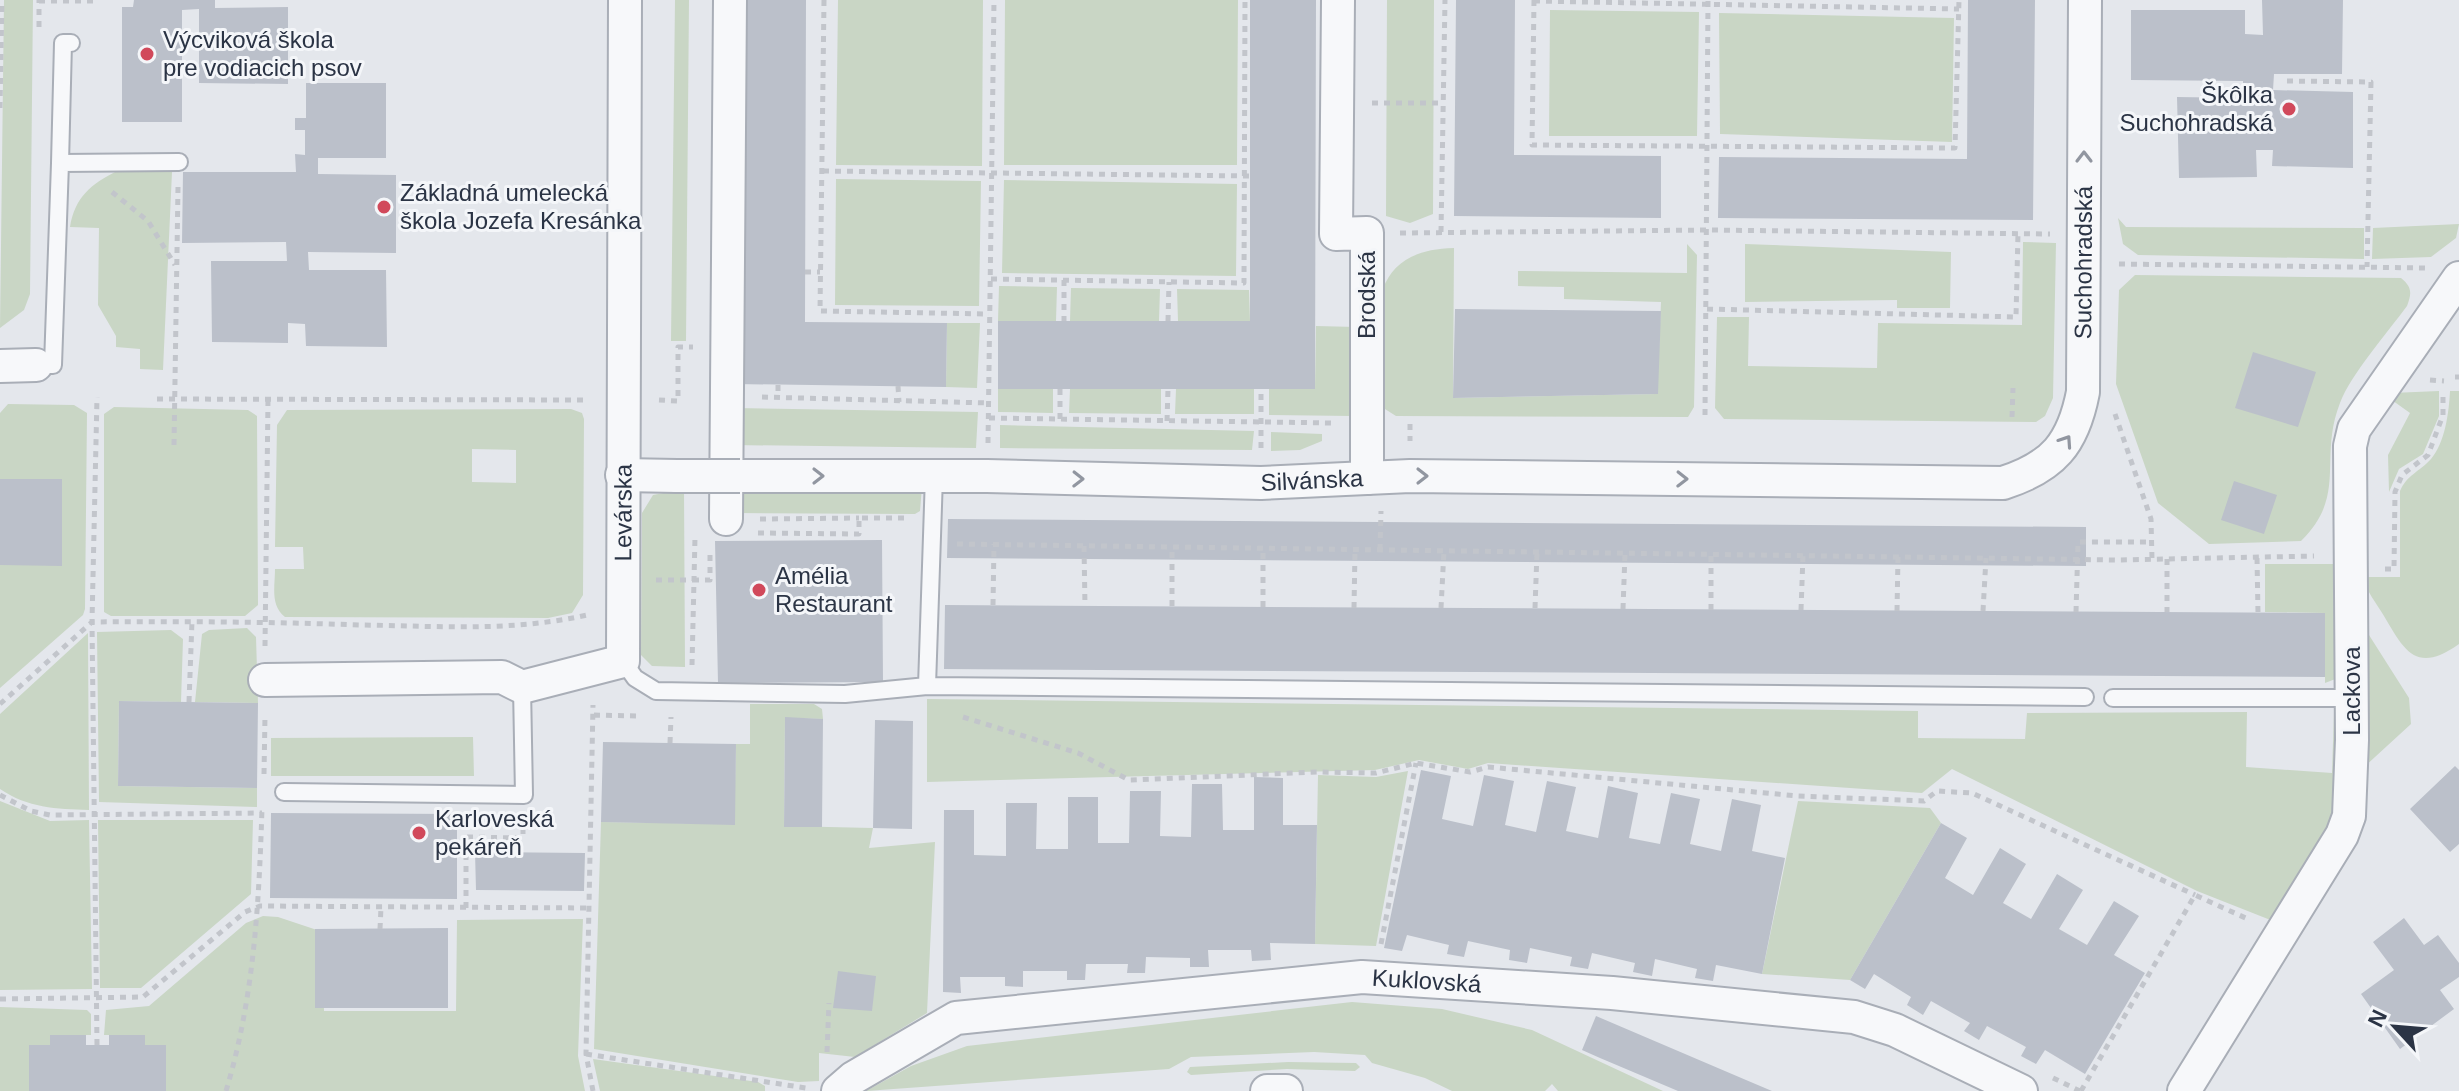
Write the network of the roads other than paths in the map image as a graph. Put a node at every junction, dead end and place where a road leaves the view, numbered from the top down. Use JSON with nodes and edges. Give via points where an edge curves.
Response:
{"nodes":[{"id":1,"x":625,"y":0,"type":"edge"},
{"id":2,"x":730,"y":0,"type":"edge"},
{"id":3,"x":1338,"y":0,"type":"edge"},
{"id":4,"x":2085,"y":0,"type":"edge"},
{"id":5,"x":71,"y":43,"type":"dead end"},
{"id":6,"x":179,"y":162,"type":"road end"},
{"id":7,"x":60,"y":163,"type":"junction"},
{"id":8,"x":2459,"y":278,"type":"edge"},
{"id":9,"x":36,"y":365,"type":"joint"},
{"id":10,"x":0,"y":366,"type":"edge"},
{"id":11,"x":622,"y":475,"type":"junction"},
{"id":12,"x":934,"y":476,"type":"junction"},
{"id":13,"x":1367,"y":478,"type":"junction"},
{"id":14,"x":2003,"y":483,"type":"joint"},
{"id":15,"x":711,"y":523,"type":"road end"},
{"id":16,"x":623,"y":661,"type":"junction"},
{"id":17,"x":265,"y":680,"type":"road end"},
{"id":18,"x":927,"y":686,"type":"junction"},
{"id":19,"x":522,"y":687,"type":"junction"},
{"id":20,"x":2085,"y":697,"type":"dead end"},
{"id":21,"x":2113,"y":698,"type":"dead end"},
{"id":22,"x":2353,"y":698,"type":"junction"},
{"id":23,"x":284,"y":792,"type":"dead end"},
{"id":24,"x":825,"y":1080,"type":"edge"},
{"id":25,"x":1267,"y":1091,"type":"edge"},
{"id":26,"x":1286,"y":1091,"type":"edge"},
{"id":27,"x":2021,"y":1091,"type":"edge"},
{"id":28,"x":2184,"y":1091,"type":"edge"}],
"edges":[{"from":1,"to":11,"type":"street","name":"Levárska"},
{"from":2,"to":15,"type":"street","via":[[725,396]]},
{"from":3,"to":13,"type":"street","name":"Brodská","via":[[1336,234],[1367,233]]},
{"from":14,"to":4,"type":"street","name":"Suchohradská","one_way":true,"via":[[2031,474],[2058,452],[2077,424],[2083,392]]},
{"from":5,"to":7,"type":"lane","via":[[63,43]]},
{"from":6,"to":7,"type":"lane"},
{"from":7,"to":9,"type":"lane","via":[[53,365]]},
{"from":8,"to":22,"type":"street","name":"Lackova","via":[[2354,429],[2347,464]]},
{"from":9,"to":10,"type":"street"},
{"from":11,"to":12,"type":"street","name":"Silvánska","one_way":true,"bridge":true},
{"from":11,"to":16,"type":"street","name":"Levárska"},
{"from":12,"to":13,"type":"street","name":"Silvánska","one_way":true,"via":[[1261,483]]},
{"from":12,"to":18,"type":"lane"},
{"from":13,"to":14,"type":"street","name":"Silvánska","one_way":true},
{"from":16,"to":18,"type":"lane","via":[[635,678],[656,691],[845,694]]},
{"from":16,"to":19,"type":"street"},
{"from":17,"to":19,"type":"street","via":[[502,677]]},
{"from":18,"to":20,"type":"lane"},
{"from":19,"to":23,"type":"lane","via":[[524,795]]},
{"from":21,"to":22,"type":"lane"},
{"from":22,"to":28,"type":"street","name":"Lackova","via":[[2350,806],[2342,835]]},
{"from":24,"to":27,"type":"street","name":"Kuklovská","via":[[853,1078],[956,1018],[1362,977],[1612,993],[1854,1017],[1895,1030]]},
{"from":25,"to":26,"type":"street"}]}
